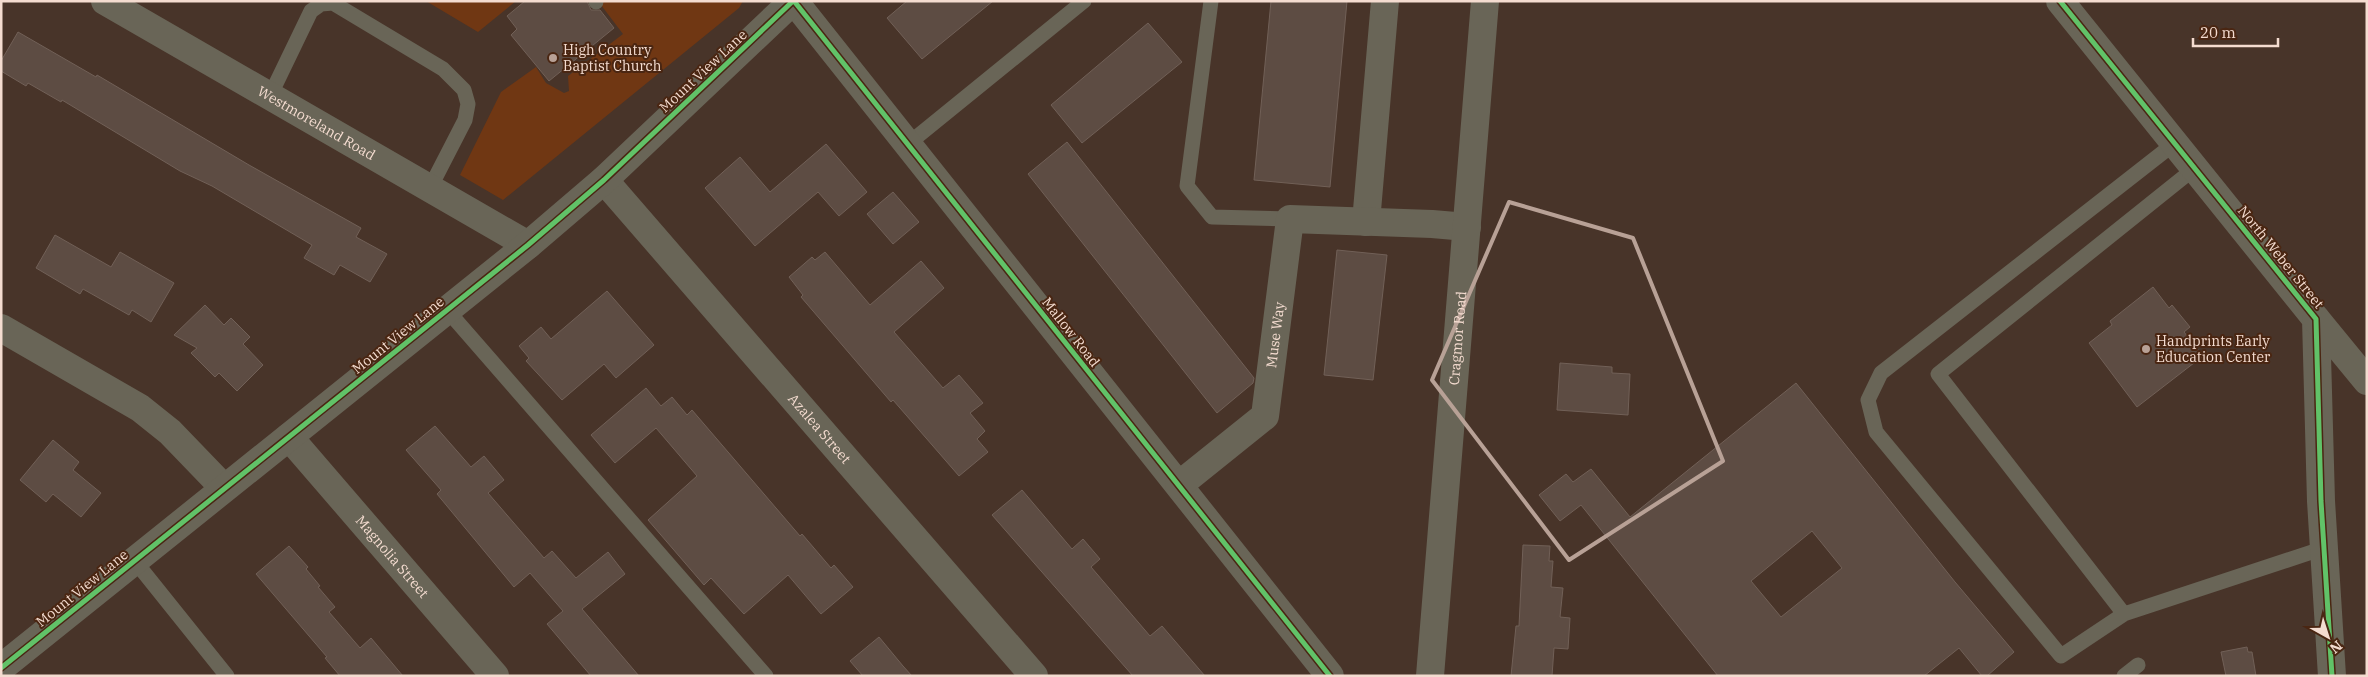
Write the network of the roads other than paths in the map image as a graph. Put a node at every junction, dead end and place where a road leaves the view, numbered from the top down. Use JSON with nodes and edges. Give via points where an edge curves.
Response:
{"nodes":[{"id":1,"x":105,"y":1,"type":"edge"},
{"id":2,"x":794,"y":1,"type":"edge"},
{"id":3,"x":1084,"y":1,"type":"edge"},
{"id":4,"x":1211,"y":1,"type":"edge"},
{"id":5,"x":1385,"y":1,"type":"edge"},
{"id":6,"x":1485,"y":1,"type":"edge"},
{"id":7,"x":2060,"y":1,"type":"edge"},
{"id":8,"x":333,"y":2,"type":"edge"},
{"id":9,"x":270,"y":96,"type":"junction"},
{"id":10,"x":2175,"y":143,"type":"junction"},
{"id":11,"x":908,"y":144,"type":"junction"},
{"id":12,"x":2195,"y":168,"type":"junction"},
{"id":13,"x":604,"y":180,"type":"junction"},
{"id":14,"x":430,"y":188,"type":"junction"},
{"id":15,"x":1290,"y":219,"type":"junction"},
{"id":16,"x":1366,"y":222,"type":"junction"},
{"id":17,"x":1467,"y":227,"type":"junction"},
{"id":18,"x":528,"y":245,"type":"junction"},
{"id":19,"x":447,"y":310,"type":"junction"},
{"id":20,"x":2316,"y":319,"type":"junction"},
{"id":21,"x":1,"y":328,"type":"edge"},
{"id":22,"x":2367,"y":381,"type":"edge"},
{"id":23,"x":289,"y":437,"type":"junction"},
{"id":24,"x":1179,"y":485,"type":"junction"},
{"id":25,"x":224,"y":488,"type":"junction"},
{"id":26,"x":2324,"y":548,"type":"junction"},
{"id":27,"x":134,"y":560,"type":"junction"},
{"id":28,"x":2124,"y":614,"type":"junction"},
{"id":29,"x":2138,"y":665,"type":"dead end"},
{"id":30,"x":1,"y":668,"type":"edge"},
{"id":31,"x":227,"y":676,"type":"edge"},
{"id":32,"x":495,"y":676,"type":"edge"},
{"id":33,"x":766,"y":676,"type":"edge"},
{"id":34,"x":1034,"y":676,"type":"edge"},
{"id":35,"x":1330,"y":676,"type":"edge"},
{"id":36,"x":1430,"y":676,"type":"edge"},
{"id":37,"x":2124,"y":676,"type":"edge"},
{"id":38,"x":2332,"y":676,"type":"edge"}],
"edges":[{"from":1,"to":9,"type":"street","name":"Westmoreland Road"},
{"from":2,"to":11,"type":"street","name":"Mallow Road"},
{"from":2,"to":13,"type":"street","name":"Mount View Lane"},
{"from":3,"to":11,"type":"lane"},
{"from":4,"to":15,"type":"lane","via":[[1188,186],[1212,217]]},
{"from":5,"to":16,"type":"street"},
{"from":6,"to":17,"type":"street","name":"Cragmor Road"},
{"from":7,"to":10,"type":"street","name":"North Weber Street"},
{"from":8,"to":9,"type":"lane","via":[[321,4],[311,11]]},
{"from":8,"to":14,"type":"lane","via":[[443,69],[464,90],[468,104],[465,120]]},
{"from":9,"to":14,"type":"street","name":"Westmoreland Road"},
{"from":10,"to":12,"type":"street","name":"North Weber Street"},
{"from":10,"to":28,"type":"lane","via":[[1881,373],[1868,400],[1876,432],[2061,656]]},
{"from":11,"to":24,"type":"street","name":"Mallow Road"},
{"from":12,"to":20,"type":"street","name":"North Weber Street"},
{"from":12,"to":28,"type":"lane","via":[[1938,374]]},
{"from":13,"to":18,"type":"street","name":"Mount View Lane"},
{"from":13,"to":34,"type":"street","name":"Azalea Street"},
{"from":14,"to":18,"type":"street","name":"Westmoreland Road"},
{"from":15,"to":16,"type":"street"},
{"from":15,"to":24,"type":"street","name":"Muse Way","via":[[1265,416]]},
{"from":16,"to":17,"type":"street"},
{"from":17,"to":36,"type":"street","name":"Cragmor Road"},
{"from":18,"to":19,"type":"street","name":"Mount View Lane"},
{"from":19,"to":23,"type":"street","name":"Mount View Lane"},
{"from":19,"to":33,"type":"lane"},
{"from":20,"to":22,"type":"street"},
{"from":20,"to":26,"type":"street","name":"North Weber Street"},
{"from":21,"to":25,"type":"street","via":[[140,408],[170,432]]},
{"from":23,"to":25,"type":"street","name":"Mount View Lane"},
{"from":23,"to":32,"type":"street","name":"Magnolia Street"},
{"from":24,"to":35,"type":"street","name":"Mallow Road"},
{"from":25,"to":27,"type":"street","name":"Mount View Lane"},
{"from":26,"to":28,"type":"lane"},
{"from":26,"to":38,"type":"street","name":"North Weber Street"},
{"from":27,"to":30,"type":"street","name":"Mount View Lane"},
{"from":27,"to":31,"type":"lane"},
{"from":29,"to":37,"type":"lane"}]}
